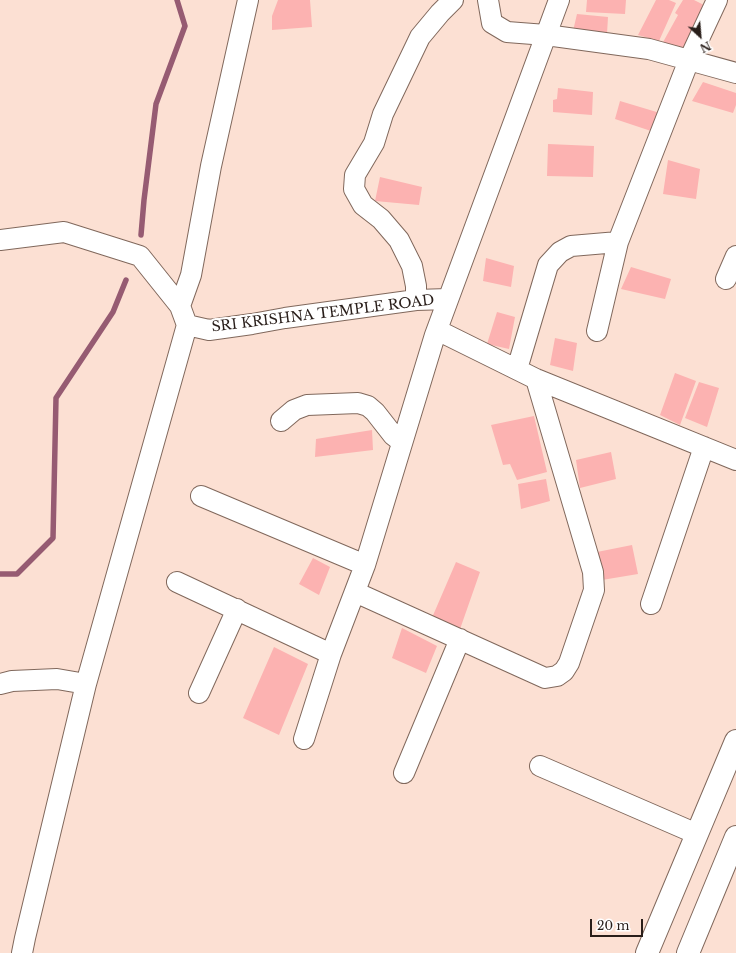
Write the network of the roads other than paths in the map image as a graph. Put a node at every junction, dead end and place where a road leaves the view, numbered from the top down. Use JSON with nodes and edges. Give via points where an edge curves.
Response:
{"nodes":[{"id":1,"x":248,"y":0,"type":"edge"},
{"id":2,"x":453,"y":0,"type":"edge"},
{"id":3,"x":488,"y":0,"type":"edge"},
{"id":4,"x":558,"y":0,"type":"edge"},
{"id":5,"x":717,"y":0,"type":"edge"},
{"id":6,"x":546,"y":35,"type":"junction"},
{"id":7,"x":689,"y":60,"type":"junction"},
{"id":8,"x":736,"y":73,"type":"edge"},
{"id":9,"x":0,"y":240,"type":"edge"},
{"id":10,"x":618,"y":242,"type":"junction"},
{"id":11,"x":736,"y":256,"type":"edge"},
{"id":12,"x":726,"y":279,"type":"dead end"},
{"id":13,"x":416,"y":300,"type":"junction"},
{"id":14,"x":448,"y":300,"type":"junction"},
{"id":15,"x":180,"y":306,"type":"junction"},
{"id":16,"x":187,"y":325,"type":"junction"},
{"id":17,"x":437,"y":330,"type":"junction"},
{"id":18,"x":597,"y":331,"type":"dead end"},
{"id":19,"x":517,"y":369,"type":"junction"},
{"id":20,"x":536,"y":378,"type":"junction"},
{"id":21,"x":281,"y":421,"type":"dead end"},
{"id":22,"x":402,"y":442,"type":"junction"},
{"id":23,"x":704,"y":447,"type":"junction"},
{"id":24,"x":736,"y":460,"type":"edge"},
{"id":25,"x":201,"y":496,"type":"dead end"},
{"id":26,"x":365,"y":565,"type":"junction"},
{"id":27,"x":177,"y":582,"type":"dead end"},
{"id":28,"x":354,"y":592,"type":"junction"},
{"id":29,"x":651,"y":604,"type":"dead end"},
{"id":30,"x":236,"y":609,"type":"junction"},
{"id":31,"x":460,"y":639,"type":"junction"},
{"id":32,"x":331,"y":654,"type":"junction"},
{"id":33,"x":0,"y":684,"type":"edge"},
{"id":34,"x":86,"y":684,"type":"junction"},
{"id":35,"x":199,"y":693,"type":"dead end"},
{"id":36,"x":304,"y":739,"type":"dead end"},
{"id":37,"x":736,"y":741,"type":"edge"},
{"id":38,"x":540,"y":766,"type":"dead end"},
{"id":39,"x":404,"y":773,"type":"dead end"},
{"id":40,"x":697,"y":834,"type":"junction"},
{"id":41,"x":736,"y":837,"type":"edge"},
{"id":42,"x":22,"y":953,"type":"edge"},
{"id":43,"x":647,"y":953,"type":"edge"},
{"id":44,"x":688,"y":953,"type":"edge"}],
"edges":[{"from":1,"to":15,"type":"street","via":[[211,166],[191,275]]},
{"from":2,"to":13,"type":"street","via":[[420,37],[383,114],[374,143],[355,175],[354,189],[364,205],[381,219],[399,240],[412,266]]},
{"from":3,"to":6,"type":"street","via":[[492,23],[507,32]]},
{"from":4,"to":6,"type":"street"},
{"from":5,"to":7,"type":"street"},
{"from":6,"to":7,"type":"street","via":[[649,49]]},
{"from":6,"to":14,"type":"street"},
{"from":7,"to":8,"type":"street"},
{"from":7,"to":10,"type":"street"},
{"from":9,"to":15,"type":"street","via":[[64,232],[140,256]]},
{"from":10,"to":18,"type":"street"},
{"from":10,"to":19,"type":"street","via":[[571,246],[560,252],[548,265]]},
{"from":11,"to":12,"type":"street"},
{"from":13,"to":14,"type":"street","name":"SRI KRISHNA TEMPLE ROAD"},
{"from":13,"to":16,"type":"street","name":"SRI KRISHNA TEMPLE ROAD","via":[[209,330]]},
{"from":14,"to":17,"type":"street"},
{"from":15,"to":16,"type":"street"},
{"from":16,"to":34,"type":"street"},
{"from":17,"to":19,"type":"street"},
{"from":17,"to":22,"type":"street"},
{"from":19,"to":20,"type":"street"},
{"from":20,"to":23,"type":"street"},
{"from":20,"to":31,"type":"street","via":[[593,572],[594,590],[569,663],[557,676],[545,678]]},
{"from":21,"to":22,"type":"street","via":[[294,410],[307,404],[358,403],[368,406]]},
{"from":22,"to":26,"type":"street"},
{"from":23,"to":24,"type":"street"},
{"from":23,"to":29,"type":"street"},
{"from":25,"to":26,"type":"street"},
{"from":26,"to":28,"type":"street"},
{"from":27,"to":30,"type":"street"},
{"from":28,"to":31,"type":"street"},
{"from":28,"to":32,"type":"street"},
{"from":30,"to":32,"type":"street"},
{"from":30,"to":35,"type":"street"},
{"from":31,"to":39,"type":"street"},
{"from":32,"to":36,"type":"street"},
{"from":33,"to":34,"type":"street","via":[[57,679]]},
{"from":34,"to":42,"type":"street"},
{"from":37,"to":40,"type":"main road"},
{"from":38,"to":40,"type":"street"},
{"from":40,"to":43,"type":"main road"},
{"from":41,"to":44,"type":"main road"}]}
